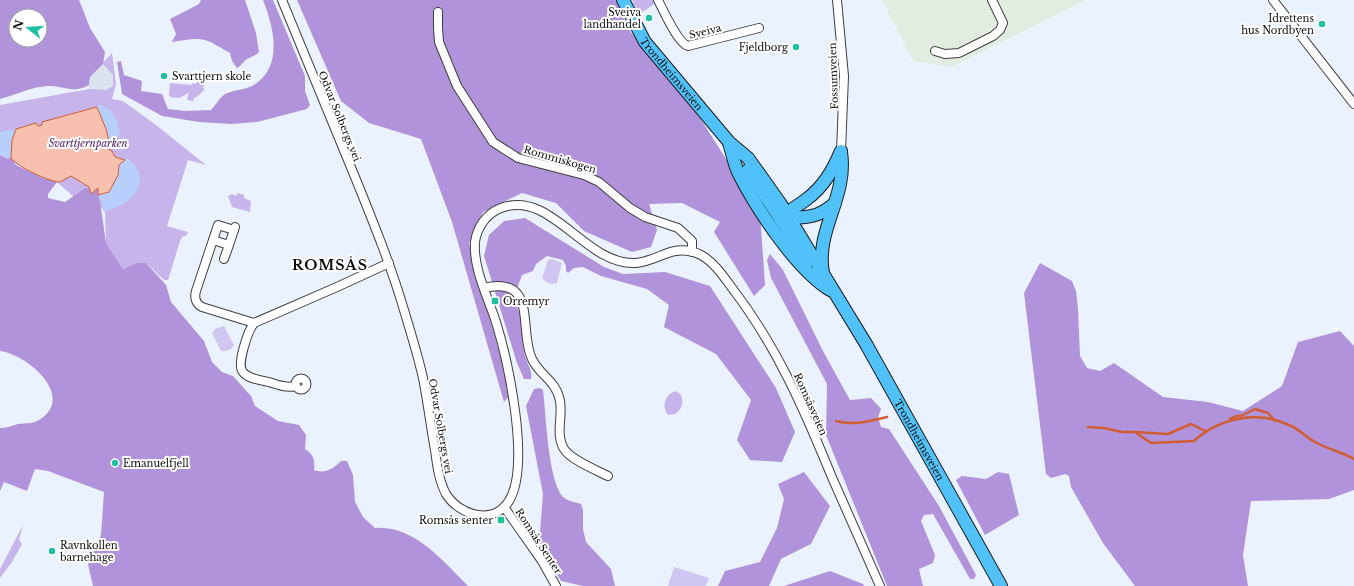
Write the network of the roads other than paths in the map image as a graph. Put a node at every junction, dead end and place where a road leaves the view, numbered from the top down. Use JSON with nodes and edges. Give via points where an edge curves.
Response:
{"nodes":[{"id":1,"x":282,"y":0,"type":"edge"},
{"id":2,"x":623,"y":0,"type":"edge"},
{"id":3,"x":658,"y":0,"type":"edge"},
{"id":4,"x":837,"y":0,"type":"edge"},
{"id":5,"x":992,"y":0,"type":"edge"},
{"id":6,"x":1273,"y":0,"type":"edge"},
{"id":7,"x":438,"y":12,"type":"dead end"},
{"id":8,"x":758,"y":28,"type":"dead end"},
{"id":9,"x":935,"y":51,"type":"dead end"},
{"id":10,"x":1354,"y":104,"type":"edge"},
{"id":11,"x":729,"y":142,"type":"junction"},
{"id":12,"x":841,"y":151,"type":"junction"},
{"id":13,"x":836,"y":203,"type":"junction"},
{"id":14,"x":786,"y":217,"type":"junction"},
{"id":15,"x":212,"y":240,"type":"junction"},
{"id":16,"x":229,"y":244,"type":"junction"},
{"id":17,"x":692,"y":252,"type":"junction"},
{"id":18,"x":224,"y":259,"type":"dead end"},
{"id":19,"x":389,"y":263,"type":"junction"},
{"id":20,"x":824,"y":276,"type":"junction"},
{"id":21,"x":484,"y":288,"type":"junction"},
{"id":22,"x":836,"y":294,"type":"junction"},
{"id":23,"x":254,"y":323,"type":"junction"},
{"id":24,"x":296,"y":386,"type":"dead end"},
{"id":25,"x":608,"y":476,"type":"dead end"},
{"id":26,"x":504,"y":507,"type":"junction"},
{"id":27,"x":556,"y":586,"type":"edge"},
{"id":28,"x":880,"y":586,"type":"edge"},
{"id":29,"x":1001,"y":586,"type":"edge"}],
"edges":[{"from":1,"to":19,"type":"street","name":"Odvar Solbergs vei"},
{"from":2,"to":11,"type":"highway","name":"Trondheimsveien","via":[[645,42]]},
{"from":3,"to":8,"type":"street","name":"Sveiva","via":[[678,35],[688,46]]},
{"from":4,"to":12,"type":"street","name":"Fossumveien","via":[[844,76]]},
{"from":5,"to":9,"type":"street","via":[[1003,23],[998,33],[959,53],[945,54]]},
{"from":6,"to":10,"type":"street"},
{"from":7,"to":17,"type":"street","name":"Rommiskogen","via":[[439,42],[457,86],[493,142],[518,158],[584,175],[599,182],[630,208],[678,228],[692,241]]},
{"from":11,"to":14,"type":"highway","name":"Trondheimsveien","via":[[748,158]]},
{"from":11,"to":22,"type":"highway","name":"Trondheimsveien","via":[[738,171],[773,228],[805,270]]},
{"from":12,"to":13,"type":"highway","via":[[842,178]]},
{"from":12,"to":14,"type":"highway","via":[[826,182]]},
{"from":13,"to":14,"type":"highway","via":[[817,215]]},
{"from":13,"to":20,"type":"highway","via":[[824,240]]},
{"from":14,"to":20,"type":"highway","name":"Trondheimsveien"},
{"from":15,"to":16,"type":"street"},
{"from":15,"to":16,"type":"street","via":[[218,225],[234,228]]},
{"from":15,"to":23,"type":"street","via":[[196,291],[197,302],[202,307]]},
{"from":16,"to":18,"type":"street"},
{"from":17,"to":21,"type":"street","via":[[672,251],[641,263],[618,261],[597,251],[540,210],[512,205],[495,211],[477,232],[475,252]]},
{"from":17,"to":28,"type":"street","name":"Romsåsveien","via":[[706,258],[724,277],[771,345],[800,401]]},
{"from":19,"to":23,"type":"street"},
{"from":19,"to":26,"type":"street","name":"Odvar Solbergs vei","via":[[417,353],[443,488],[454,504],[470,514],[491,514]]},
{"from":20,"to":22,"type":"highway","name":"Trondheimsveien"},
{"from":21,"to":25,"type":"street","via":[[503,285],[513,290],[520,298],[525,310],[531,358],[552,381],[560,400],[559,434],[564,448],[576,459]]},
{"from":21,"to":26,"type":"street","via":[[506,357],[513,393],[516,476],[513,492]]},
{"from":22,"to":29,"type":"highway","name":"Trondheimsveien"},
{"from":23,"to":24,"type":"street","via":[[240,363],[242,372],[284,386]]},
{"from":26,"to":27,"type":"street","name":"Romsås Senter"}]}
